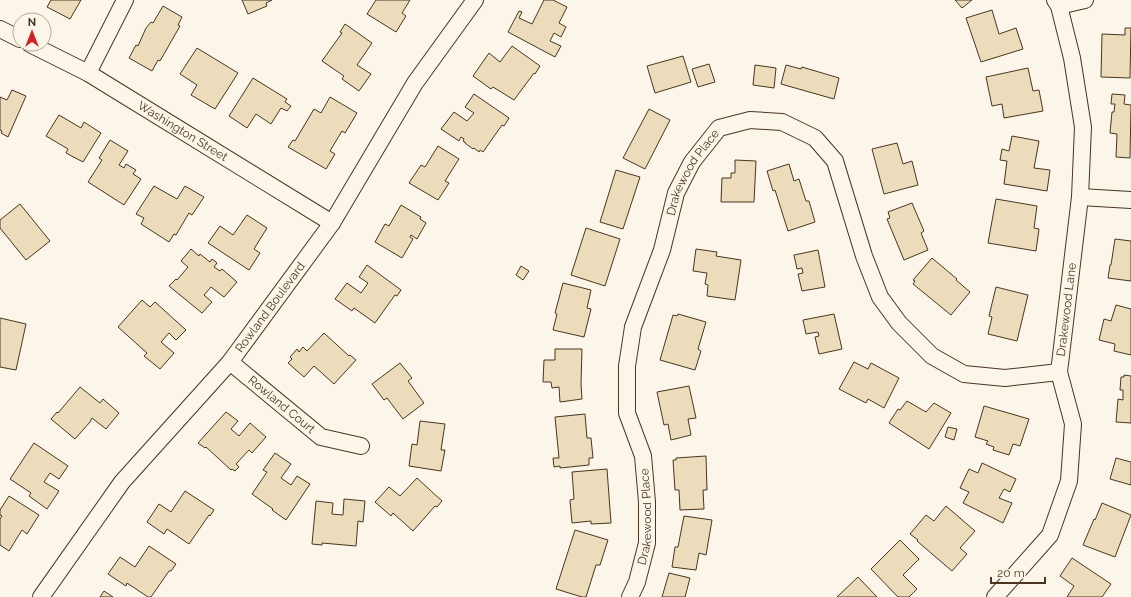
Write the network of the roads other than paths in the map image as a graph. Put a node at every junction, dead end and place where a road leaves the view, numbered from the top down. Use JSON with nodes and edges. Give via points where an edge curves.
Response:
{"nodes":[{"id":1,"x":125,"y":0,"type":"edge"},
{"id":2,"x":475,"y":0,"type":"edge"},
{"id":3,"x":1085,"y":0,"type":"edge"},
{"id":4,"x":1057,"y":3,"type":"edge"},
{"id":5,"x":0,"y":29,"type":"edge"},
{"id":6,"x":12,"y":35,"type":"edge"},
{"id":7,"x":46,"y":52,"type":"edge"},
{"id":8,"x":88,"y":73,"type":"junction"},
{"id":9,"x":1080,"y":197,"type":"junction"},
{"id":10,"x":1131,"y":200,"type":"edge"},
{"id":11,"x":332,"y":223,"type":"junction"},
{"id":12,"x":230,"y":362,"type":"junction"},
{"id":13,"x":1059,"y":372,"type":"junction"},
{"id":14,"x":361,"y":446,"type":"dead end"},
{"id":15,"x":41,"y":597,"type":"edge"},
{"id":16,"x":630,"y":597,"type":"edge"},
{"id":17,"x":995,"y":597,"type":"edge"}],
"edges":[{"from":1,"to":8,"type":"street"},
{"from":2,"to":11,"type":"street","name":"Rowland Boulevard","via":[[416,83]]},
{"from":3,"to":4,"type":"street"},
{"from":4,"to":9,"type":"street","name":"Drakewood Lane","via":[[1072,58],[1083,127]]},
{"from":5,"to":6,"type":"street"},
{"from":7,"to":8,"type":"street","name":"Washington Street"},
{"from":8,"to":11,"type":"street","name":"Washington Street"},
{"from":9,"to":10,"type":"street"},
{"from":9,"to":13,"type":"street","name":"Drakewood Lane"},
{"from":11,"to":12,"type":"street","name":"Rowland Boulevard"},
{"from":12,"to":14,"type":"street","name":"Rowland Court","via":[[322,437]]},
{"from":12,"to":15,"type":"street","name":"Rowland Boulevard","via":[[122,482]]},
{"from":13,"to":16,"type":"street","name":"Drakewood Place","via":[[1005,378],[964,374],[932,356],[899,323],[880,297],[864,256],[835,161],[815,138],[782,122],[750,120],[719,128],[692,162],[676,193],[662,250],[633,327],[627,366],[627,413],[643,456],[647,543],[637,582]]},
{"from":13,"to":17,"type":"street","name":"Drakewood Lane","via":[[1073,424],[1069,480],[1050,535]]}]}
